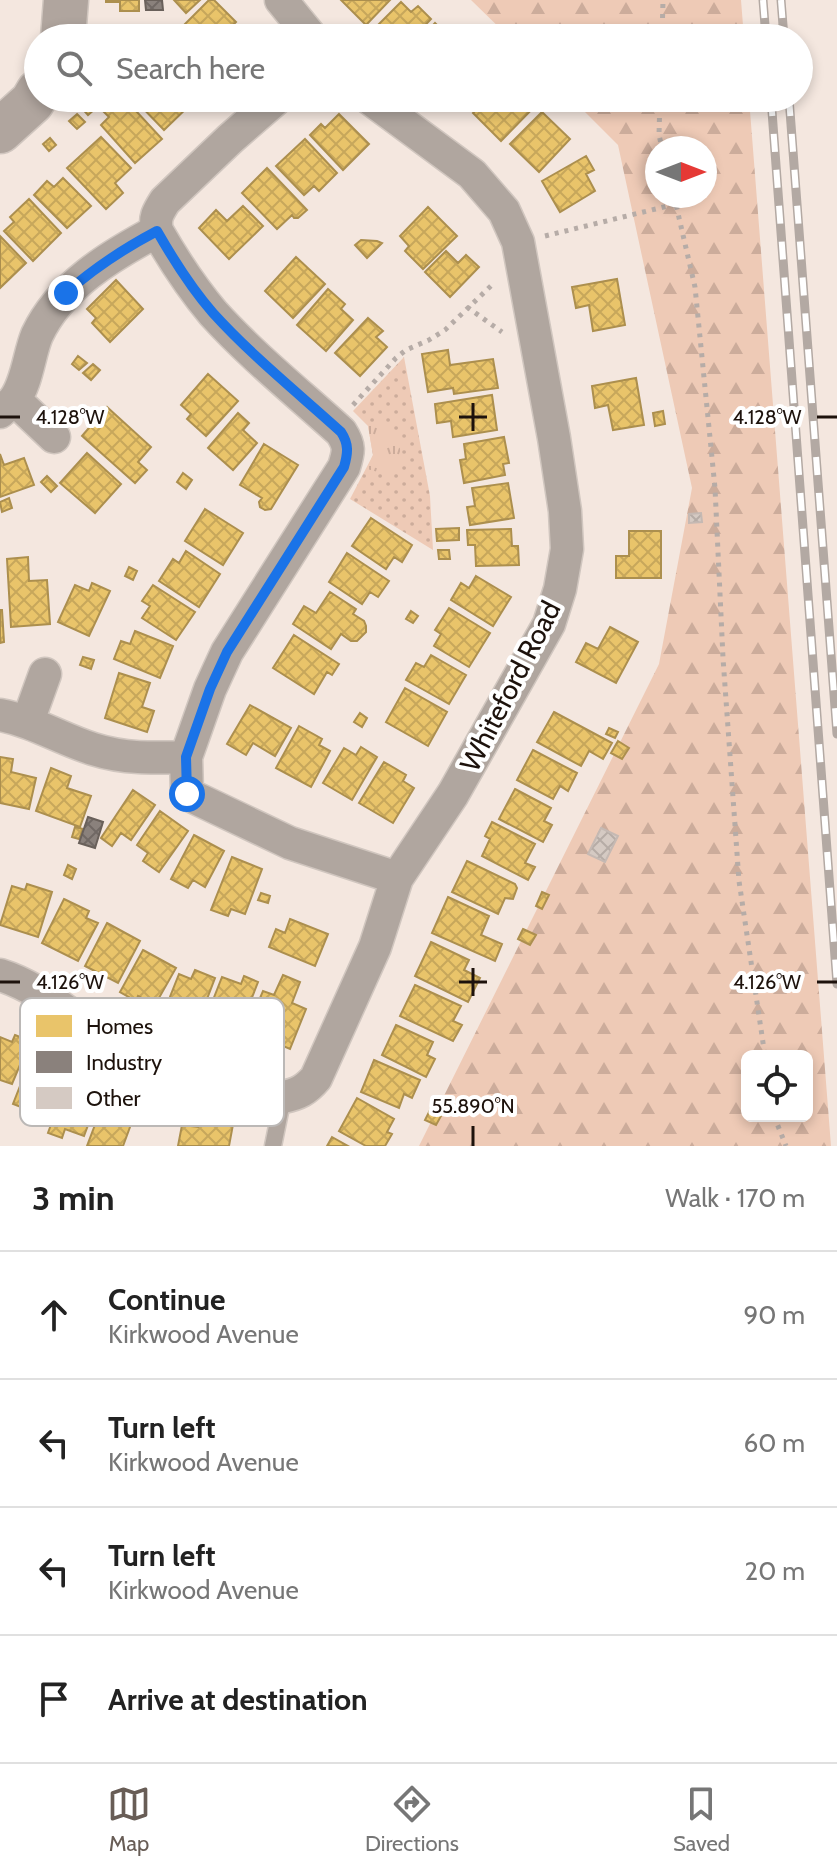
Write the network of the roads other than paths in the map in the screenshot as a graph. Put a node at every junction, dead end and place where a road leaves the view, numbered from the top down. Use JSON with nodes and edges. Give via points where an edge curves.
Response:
{"nodes":[{"id":1,"x":66,"y":0,"type":"edge"},
{"id":2,"x":281,"y":0,"type":"edge"},
{"id":3,"x":64,"y":24,"type":"edge"},
{"id":4,"x":301,"y":24,"type":"edge"},
{"id":5,"x":24,"y":109,"type":"edge"},
{"id":6,"x":261,"y":112,"type":"edge"},
{"id":7,"x":388,"y":112,"type":"edge"},
{"id":8,"x":0,"y":131,"type":"edge"},
{"id":9,"x":157,"y":231,"type":"junction"},
{"id":10,"x":7,"y":406,"type":"edge"},
{"id":11,"x":54,"y":437,"type":"dead end"},
{"id":12,"x":45,"y":674,"type":"dead end"},
{"id":13,"x":14,"y":718,"type":"edge"},
{"id":14,"x":186,"y":757,"type":"junction"},
{"id":15,"x":397,"y":878,"type":"junction"},
{"id":16,"x":0,"y":975,"type":"edge"},
{"id":17,"x":47,"y":998,"type":"edge"},
{"id":18,"x":284,"y":1097,"type":"edge"},
{"id":19,"x":277,"y":1126,"type":"edge"},
{"id":20,"x":273,"y":1146,"type":"edge"}],
"edges":[{"from":1,"to":3,"type":"street"},
{"from":2,"to":4,"type":"street"},
{"from":5,"to":8,"type":"street"},
{"from":6,"to":9,"type":"street","via":[[165,201],[154,221]]},
{"from":7,"to":15,"type":"street","name":"Whiteford Road","via":[[472,174],[504,211],[518,242],[554,438],[567,549],[549,624],[453,794]]},
{"from":9,"to":10,"type":"street","via":[[124,248],[66,293],[48,314],[25,376]]},
{"from":9,"to":14,"type":"street","via":[[212,311],[334,426],[347,441],[348,453],[227,652]]},
{"from":10,"to":11,"type":"street"},
{"from":12,"to":13,"type":"street"},
{"from":13,"to":14,"type":"street","via":[[95,750],[136,758]]},
{"from":14,"to":15,"type":"street","via":[[187,794],[290,843]]},
{"from":15,"to":18,"type":"street","name":"Whiteford Road","via":[[375,947],[316,1078],[306,1090]]},
{"from":16,"to":17,"type":"street"},
{"from":19,"to":20,"type":"lane"}]}
